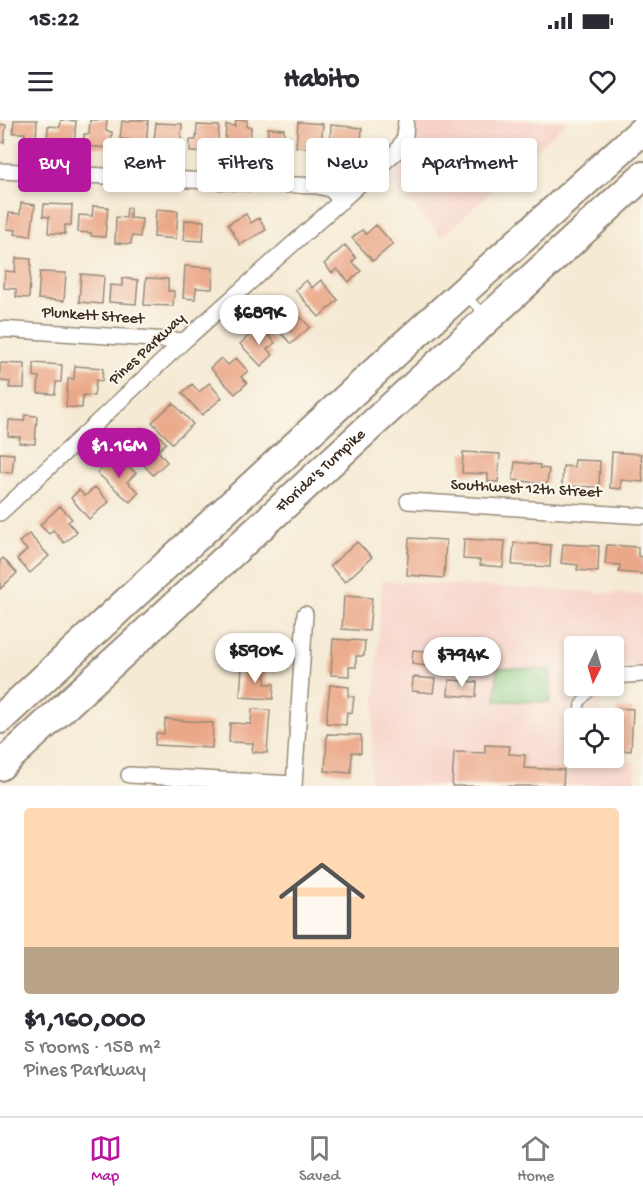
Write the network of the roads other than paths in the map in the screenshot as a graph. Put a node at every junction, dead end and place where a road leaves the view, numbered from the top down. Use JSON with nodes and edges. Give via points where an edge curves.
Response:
{"nodes":[{"id":1,"x":406,"y":120,"type":"edge"},
{"id":2,"x":643,"y":130,"type":"edge"},
{"id":3,"x":0,"y":171,"type":"edge"},
{"id":4,"x":643,"y":176,"type":"edge"},
{"id":5,"x":342,"y":201,"type":"junction"},
{"id":6,"x":463,"y":292,"type":"junction"},
{"id":7,"x":487,"y":318,"type":"junction"},
{"id":8,"x":0,"y":329,"type":"edge"},
{"id":9,"x":184,"y":341,"type":"junction"},
{"id":10,"x":408,"y":501,"type":"dead end"},
{"id":11,"x":0,"y":513,"type":"edge"},
{"id":12,"x":643,"y":516,"type":"edge"},
{"id":13,"x":304,"y":614,"type":"dead end"},
{"id":14,"x":643,"y":674,"type":"edge"},
{"id":15,"x":624,"y":675,"type":"edge"},
{"id":16,"x":0,"y":719,"type":"edge"},
{"id":17,"x":0,"y":766,"type":"edge"},
{"id":18,"x":129,"y":774,"type":"dead end"},
{"id":19,"x":294,"y":785,"type":"edge"}],
"edges":[{"from":1,"to":5,"type":"street","name":"Pines Parkway","via":[[405,137],[397,151]]},
{"from":2,"to":6,"type":"highway"},
{"from":3,"to":5,"type":"street","via":[[317,186],[330,189]]},
{"from":4,"to":7,"type":"highway","name":"Florida's Turnpike"},
{"from":5,"to":9,"type":"street","name":"Pines Parkway"},
{"from":6,"to":7,"type":"lane"},
{"from":6,"to":16,"type":"highway"},
{"from":7,"to":17,"type":"highway","name":"Florida's Turnpike"},
{"from":8,"to":9,"type":"street","name":"Plunkett Street"},
{"from":9,"to":11,"type":"street","name":"Pines Parkway"},
{"from":10,"to":12,"type":"street","name":"Southwest 12th Street"},
{"from":13,"to":19,"type":"street"},
{"from":14,"to":15,"type":"street"},
{"from":18,"to":19,"type":"street"}]}
